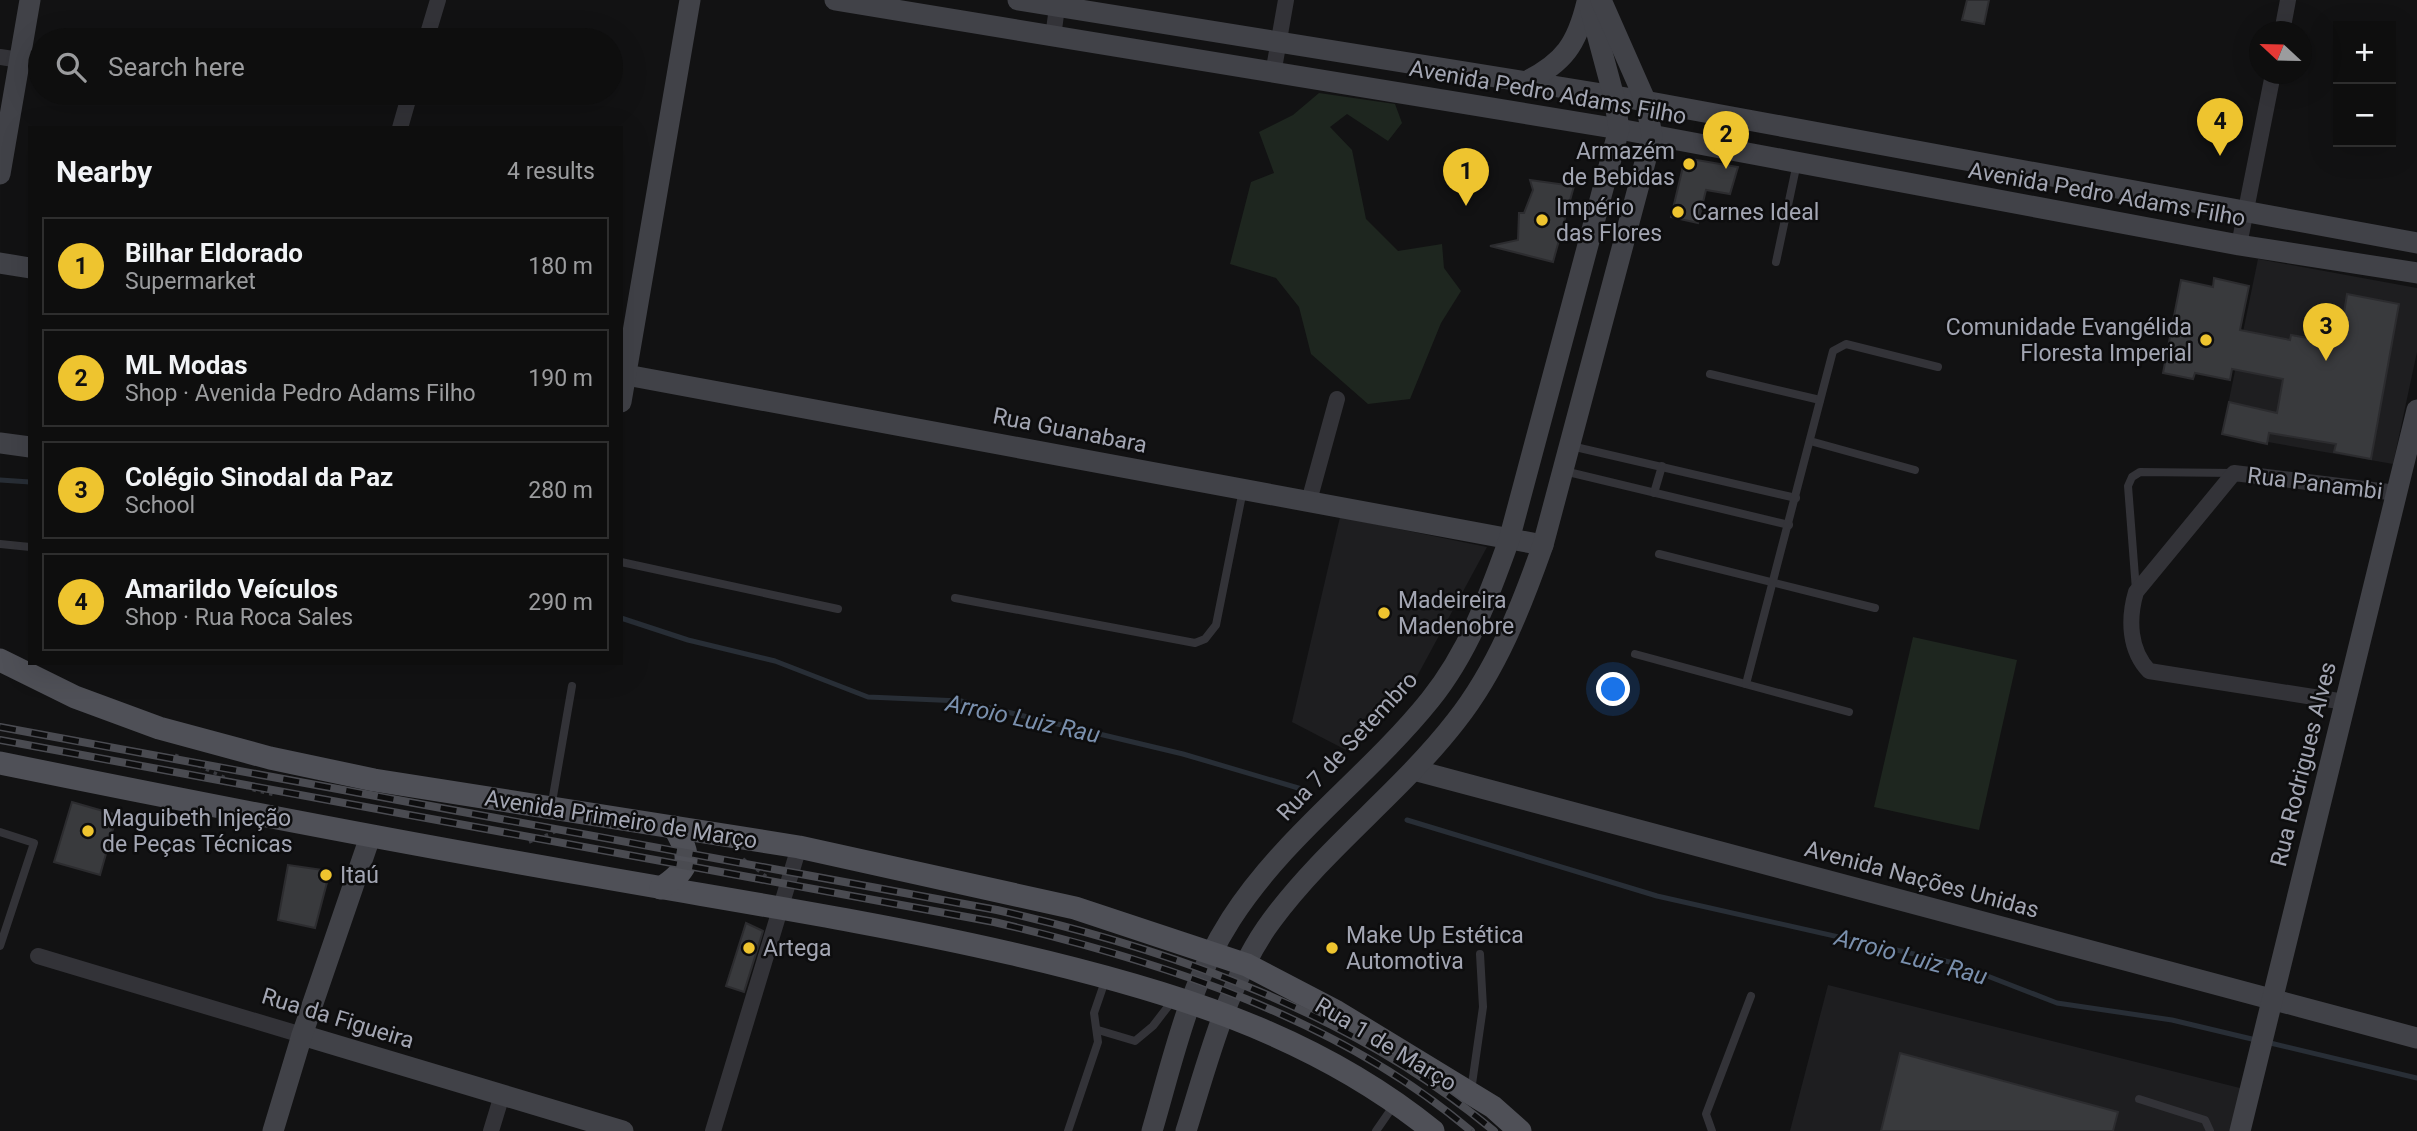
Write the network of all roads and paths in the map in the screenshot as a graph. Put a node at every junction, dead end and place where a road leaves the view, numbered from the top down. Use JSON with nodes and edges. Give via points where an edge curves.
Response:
{"nodes":[{"id":1,"x":30,"y":0,"type":"edge"},
{"id":2,"x":438,"y":0,"type":"edge"},
{"id":3,"x":690,"y":0,"type":"edge"},
{"id":4,"x":835,"y":0,"type":"edge"},
{"id":5,"x":1018,"y":0,"type":"edge"},
{"id":6,"x":1286,"y":0,"type":"edge"},
{"id":7,"x":1588,"y":0,"type":"edge"},
{"id":8,"x":1601,"y":0,"type":"edge"},
{"id":9,"x":2288,"y":0,"type":"edge"},
{"id":10,"x":1057,"y":3,"type":"edge"},
{"id":11,"x":2284,"y":21,"type":"edge"},
{"id":12,"x":430,"y":28,"type":"edge"},
{"id":13,"x":1052,"y":37,"type":"junction"},
{"id":14,"x":1279,"y":42,"type":"junction"},
{"id":15,"x":10,"y":58,"type":"edge"},
{"id":16,"x":1273,"y":74,"type":"junction"},
{"id":17,"x":1525,"y":82,"type":"junction"},
{"id":18,"x":2271,"y":84,"type":"edge"},
{"id":19,"x":1614,"y":97,"type":"junction"},
{"id":20,"x":1646,"y":102,"type":"junction"},
{"id":21,"x":407,"y":105,"type":"edge"},
{"id":22,"x":401,"y":126,"type":"edge"},
{"id":23,"x":1619,"y":129,"type":"junction"},
{"id":24,"x":1652,"y":136,"type":"junction"},
{"id":25,"x":1797,"y":163,"type":"junction"},
{"id":26,"x":0,"y":174,"type":"edge"},
{"id":27,"x":2245,"y":214,"type":"junction"},
{"id":28,"x":2417,"y":243,"type":"edge"},
{"id":29,"x":2239,"y":245,"type":"junction"},
{"id":30,"x":1776,"y":262,"type":"dead end"},
{"id":31,"x":0,"y":263,"type":"edge"},
{"id":32,"x":28,"y":268,"type":"edge"},
{"id":33,"x":2417,"y":273,"type":"edge"},
{"id":34,"x":1938,"y":368,"type":"dead end"},
{"id":35,"x":624,"y":374,"type":"edge"},
{"id":36,"x":1710,"y":374,"type":"dead end"},
{"id":37,"x":1337,"y":399,"type":"dead end"},
{"id":38,"x":1820,"y":400,"type":"junction"},
{"id":39,"x":2417,"y":410,"type":"edge"},
{"id":40,"x":1810,"y":441,"type":"junction"},
{"id":41,"x":0,"y":443,"type":"edge"},
{"id":42,"x":1569,"y":446,"type":"junction"},
{"id":43,"x":28,"y":447,"type":"edge"},
{"id":44,"x":1661,"y":466,"type":"junction"},
{"id":45,"x":1915,"y":470,"type":"dead end"},
{"id":46,"x":1562,"y":471,"type":"junction"},
{"id":47,"x":2234,"y":473,"type":"junction"},
{"id":48,"x":1243,"y":489,"type":"junction"},
{"id":49,"x":1654,"y":493,"type":"junction"},
{"id":50,"x":2397,"y":493,"type":"junction"},
{"id":51,"x":1796,"y":498,"type":"junction"},
{"id":52,"x":1309,"y":501,"type":"junction"},
{"id":53,"x":1789,"y":525,"type":"junction"},
{"id":54,"x":1509,"y":540,"type":"junction"},
{"id":55,"x":0,"y":544,"type":"edge"},
{"id":56,"x":1543,"y":545,"type":"junction"},
{"id":57,"x":28,"y":547,"type":"edge"},
{"id":58,"x":1659,"y":554,"type":"dead end"},
{"id":59,"x":623,"y":562,"type":"edge"},
{"id":60,"x":1774,"y":582,"type":"junction"},
{"id":61,"x":2136,"y":592,"type":"junction"},
{"id":62,"x":955,"y":598,"type":"dead end"},
{"id":63,"x":1875,"y":608,"type":"dead end"},
{"id":64,"x":838,"y":609,"type":"dead end"},
{"id":65,"x":1635,"y":654,"type":"dead end"},
{"id":66,"x":0,"y":660,"type":"edge"},
{"id":67,"x":1746,"y":684,"type":"junction"},
{"id":68,"x":572,"y":686,"type":"dead end"},
{"id":69,"x":2345,"y":702,"type":"junction"},
{"id":70,"x":1849,"y":712,"type":"dead end"},
{"id":71,"x":0,"y":763,"type":"edge"},
{"id":72,"x":1414,"y":770,"type":"junction"},
{"id":73,"x":551,"y":808,"type":"junction"},
{"id":74,"x":674,"y":827,"type":"junction"},
{"id":75,"x":0,"y":832,"type":"edge"},
{"id":76,"x":370,"y":837,"type":"junction"},
{"id":77,"x":799,"y":846,"type":"junction"},
{"id":78,"x":661,"y":888,"type":"junction"},
{"id":79,"x":781,"y":906,"type":"junction"},
{"id":80,"x":0,"y":946,"type":"edge"},
{"id":81,"x":1211,"y":953,"type":"junction"},
{"id":82,"x":1480,"y":954,"type":"dead end"},
{"id":83,"x":38,"y":956,"type":"dead end"},
{"id":84,"x":1247,"y":965,"type":"junction"},
{"id":85,"x":1107,"y":977,"type":"junction"},
{"id":86,"x":1751,"y":996,"type":"dead end"},
{"id":87,"x":1183,"y":998,"type":"junction"},
{"id":88,"x":2270,"y":1007,"type":"junction"},
{"id":89,"x":1224,"y":1013,"type":"junction"},
{"id":90,"x":1098,"y":1030,"type":"junction"},
{"id":91,"x":302,"y":1035,"type":"junction"},
{"id":92,"x":2417,"y":1038,"type":"edge"},
{"id":93,"x":1471,"y":1094,"type":"junction"},
{"id":94,"x":502,"y":1095,"type":"junction"},
{"id":95,"x":2139,"y":1099,"type":"dead end"},
{"id":96,"x":1397,"y":1102,"type":"junction"},
{"id":97,"x":273,"y":1131,"type":"edge"},
{"id":98,"x":491,"y":1131,"type":"edge"},
{"id":99,"x":623,"y":1131,"type":"edge"},
{"id":100,"x":713,"y":1131,"type":"edge"},
{"id":101,"x":1068,"y":1131,"type":"edge"},
{"id":102,"x":1152,"y":1131,"type":"edge"},
{"id":103,"x":1186,"y":1131,"type":"edge"},
{"id":104,"x":1376,"y":1131,"type":"edge"},
{"id":105,"x":1433,"y":1131,"type":"edge"},
{"id":106,"x":1520,"y":1131,"type":"edge"},
{"id":107,"x":1712,"y":1131,"type":"edge"},
{"id":108,"x":2210,"y":1131,"type":"edge"},
{"id":109,"x":2240,"y":1131,"type":"edge"}],
"edges":[{"from":1,"to":15,"type":"main road"},
{"from":2,"to":12,"type":"street"},
{"from":3,"to":35,"type":"main road"},
{"from":4,"to":13,"type":"main road","name":"Avenida Pedro Adams Filho"},
{"from":5,"to":10,"type":"main road","name":"Avenida Pedro Adams Filho"},
{"from":6,"to":14,"type":"street"},
{"from":7,"to":17,"type":"main road","via":[[1565,55]]},
{"from":7,"to":19,"type":"main road","name":"Rua 7 de Setembro"},
{"from":8,"to":20,"type":"main road"},
{"from":9,"to":11,"type":"street"},
{"from":10,"to":13,"type":"street"},
{"from":10,"to":14,"type":"main road","name":"Avenida Pedro Adams Filho"},
{"from":13,"to":16,"type":"main road","name":"Avenida Pedro Adams Filho"},
{"from":14,"to":16,"type":"street"},
{"from":14,"to":17,"type":"main road","name":"Avenida Pedro Adams Filho"},
{"from":15,"to":26,"type":"main road"},
{"from":16,"to":23,"type":"main road","name":"Avenida Pedro Adams Filho"},
{"from":17,"to":19,"type":"main road","name":"Avenida Pedro Adams Filho"},
{"from":18,"to":27,"type":"street"},
{"from":19,"to":20,"type":"main road","name":"Avenida Pedro Adams Filho"},
{"from":19,"to":23,"type":"main road","name":"Rua 7 de Setembro"},
{"from":20,"to":24,"type":"main road"},
{"from":20,"to":27,"type":"main road","name":"Avenida Pedro Adams Filho"},
{"from":21,"to":22,"type":"street"},
{"from":23,"to":24,"type":"main road","name":"Avenida Pedro Adams Filho"},
{"from":23,"to":54,"type":"main road","name":"Rua 7 de Setembro"},
{"from":24,"to":25,"type":"main road","name":"Avenida Pedro Adams Filho"},
{"from":24,"to":42,"type":"main road"},
{"from":25,"to":29,"type":"main road","name":"Avenida Pedro Adams Filho"},
{"from":25,"to":30,"type":"lane"},
{"from":27,"to":28,"type":"main road","name":"Avenida Pedro Adams Filho"},
{"from":27,"to":29,"type":"street"},
{"from":29,"to":33,"type":"main road","name":"Avenida Pedro Adams Filho"},
{"from":31,"to":32,"type":"main road"},
{"from":34,"to":38,"type":"lane","via":[[1840,345],[1833,351]]},
{"from":35,"to":48,"type":"main road","name":"Rua Guanabara"},
{"from":36,"to":38,"type":"lane"},
{"from":37,"to":52,"type":"street"},
{"from":38,"to":40,"type":"lane"},
{"from":39,"to":50,"type":"main road","name":"Rua Rodrigues Alves"},
{"from":40,"to":45,"type":"lane"},
{"from":40,"to":51,"type":"lane"},
{"from":41,"to":43,"type":"main road"},
{"from":42,"to":44,"type":"lane"},
{"from":42,"to":46,"type":"main road"},
{"from":44,"to":49,"type":"lane"},
{"from":44,"to":51,"type":"lane"},
{"from":46,"to":49,"type":"lane"},
{"from":46,"to":56,"type":"main road"},
{"from":47,"to":50,"type":"street","name":"Rua Panambi"},
{"from":47,"to":61,"type":"street"},
{"from":47,"to":61,"type":"lane","via":[[2140,472],[2132,477],[2128,502]]},
{"from":48,"to":52,"type":"main road","name":"Rua Guanabara"},
{"from":48,"to":62,"type":"lane","via":[[1216,625],[1195,643]]},
{"from":49,"to":53,"type":"lane"},
{"from":50,"to":69,"type":"main road","name":"Rua Rodrigues Alves"},
{"from":51,"to":53,"type":"lane"},
{"from":52,"to":54,"type":"main road","name":"Rua Guanabara"},
{"from":53,"to":60,"type":"lane"},
{"from":54,"to":56,"type":"main road","name":"Rua Guanabara"},
{"from":54,"to":81,"type":"main road","name":"Rua 7 de Setembro","via":[[1471,638],[1430,699],[1270,868]]},
{"from":55,"to":57,"type":"lane"},
{"from":56,"to":72,"type":"main road","via":[[1500,653],[1457,720]]},
{"from":58,"to":60,"type":"lane"},
{"from":59,"to":64,"type":"lane"},
{"from":60,"to":63,"type":"lane"},
{"from":60,"to":67,"type":"lane"},
{"from":61,"to":69,"type":"street","via":[[2131,631],[2138,659],[2149,671]]},
{"from":65,"to":67,"type":"lane"},
{"from":66,"to":73,"type":"main road","name":"Avenida Primeiro de Março","via":[[135,720],[257,755],[374,780]]},
{"from":67,"to":70,"type":"lane"},
{"from":68,"to":73,"type":"lane"},
{"from":69,"to":88,"type":"main road","name":"Rua Rodrigues Alves"},
{"from":71,"to":76,"type":"main road"},
{"from":72,"to":84,"type":"main road","via":[[1271,920]]},
{"from":72,"to":88,"type":"main road","name":"Avenida Nações Unidas"},
{"from":73,"to":74,"type":"main road","name":"Avenida Primeiro de Março"},
{"from":74,"to":77,"type":"main road","name":"Avenida Primeiro de Março"},
{"from":74,"to":78,"type":"main road","via":[[687,848],[687,859],[679,875]]},
{"from":75,"to":80,"type":"lane","via":[[34,843]]},
{"from":76,"to":78,"type":"main road"},
{"from":76,"to":91,"type":"main road"},
{"from":77,"to":79,"type":"street"},
{"from":77,"to":81,"type":"main road","name":"Avenida Primeiro de Março","via":[[1075,908]]},
{"from":78,"to":79,"type":"main road"},
{"from":79,"to":85,"type":"main road"},
{"from":79,"to":100,"type":"street"},
{"from":81,"to":84,"type":"main road","name":"Avenida Primeiro de Março"},
{"from":81,"to":87,"type":"main road","name":"Rua 7 de Setembro"},
{"from":82,"to":93,"type":"lane","via":[[1483,1007]]},
{"from":83,"to":91,"type":"street","name":"Rua da Figueira"},
{"from":84,"to":89,"type":"main road"},
{"from":84,"to":93,"type":"main road","name":"Rua 1 de Março","via":[[1337,1012]]},
{"from":85,"to":87,"type":"main road"},
{"from":85,"to":90,"type":"lane","via":[[1094,1013]]},
{"from":86,"to":107,"type":"lane","via":[[1706,1114]]},
{"from":87,"to":89,"type":"main road"},
{"from":87,"to":90,"type":"lane","via":[[1135,1041]]},
{"from":87,"to":102,"type":"main road","name":"Rua 7 de Setembro"},
{"from":88,"to":92,"type":"main road","name":"Avenida Nações Unidas"},
{"from":88,"to":109,"type":"main road","name":"Rua Rodrigues Alves"},
{"from":89,"to":96,"type":"main road","via":[[1312,1050]]},
{"from":89,"to":103,"type":"main road"},
{"from":90,"to":101,"type":"lane"},
{"from":91,"to":94,"type":"main road","name":"Rua da Figueira"},
{"from":91,"to":97,"type":"main road"},
{"from":93,"to":106,"type":"main road","name":"Rua 1 de Março"},
{"from":94,"to":98,"type":"street"},
{"from":94,"to":99,"type":"main road","name":"Rua da Figueira"},
{"from":95,"to":108,"type":"lane","via":[[2205,1120]]},
{"from":96,"to":104,"type":"lane"},
{"from":96,"to":105,"type":"main road"}]}
